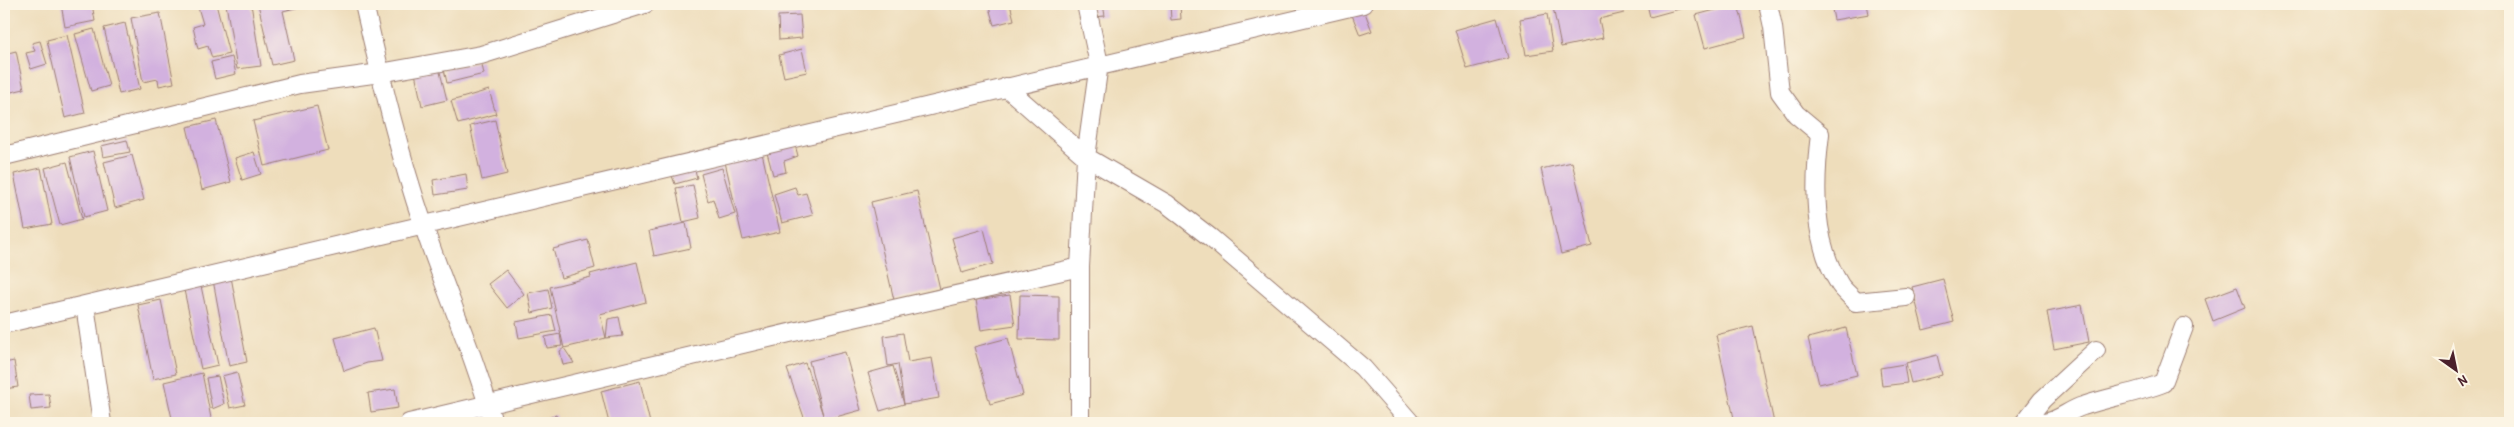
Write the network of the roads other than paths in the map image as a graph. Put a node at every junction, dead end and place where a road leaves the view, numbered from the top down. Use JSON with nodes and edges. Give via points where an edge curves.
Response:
{"nodes":[{"id":1,"x":364,"y":4,"type":"edge"},
{"id":2,"x":645,"y":4,"type":"edge"},
{"id":3,"x":1086,"y":4,"type":"edge"},
{"id":4,"x":1363,"y":4,"type":"edge"},
{"id":5,"x":1768,"y":4,"type":"edge"},
{"id":6,"x":1099,"y":64,"type":"junction"},
{"id":7,"x":380,"y":73,"type":"junction"},
{"id":8,"x":1006,"y":86,"type":"junction"},
{"id":9,"x":4,"y":156,"type":"edge"},
{"id":10,"x":1086,"y":157,"type":"junction"},
{"id":11,"x":423,"y":226,"type":"junction"},
{"id":12,"x":1080,"y":267,"type":"junction"},
{"id":13,"x":1906,"y":297,"type":"dead end"},
{"id":14,"x":85,"y":305,"type":"junction"},
{"id":15,"x":4,"y":324,"type":"edge"},
{"id":16,"x":2184,"y":327,"type":"dead end"},
{"id":17,"x":2096,"y":350,"type":"dead end"},
{"id":18,"x":488,"y":404,"type":"junction"},
{"id":19,"x":102,"y":423,"type":"edge"},
{"id":20,"x":409,"y":423,"type":"edge"},
{"id":21,"x":492,"y":423,"type":"edge"},
{"id":22,"x":1080,"y":423,"type":"edge"},
{"id":23,"x":1411,"y":423,"type":"edge"},
{"id":24,"x":2024,"y":423,"type":"edge"},
{"id":25,"x":2044,"y":423,"type":"edge"}],
"edges":[{"from":1,"to":7,"type":"street"},
{"from":2,"to":7,"type":"street","via":[[481,54]]},
{"from":3,"to":6,"type":"street"},
{"from":4,"to":6,"type":"street"},
{"from":5,"to":13,"type":"street","via":[[1780,92],[1796,114],[1820,134],[1814,176],[1822,243],[1840,284],[1856,302]]},
{"from":6,"to":8,"type":"street"},
{"from":6,"to":10,"type":"street"},
{"from":7,"to":9,"type":"street","via":[[300,84]]},
{"from":7,"to":11,"type":"street"},
{"from":8,"to":10,"type":"street"},
{"from":8,"to":11,"type":"street"},
{"from":10,"to":12,"type":"street"},
{"from":10,"to":23,"type":"street","via":[[1167,204],[1211,238],[1363,368]]},
{"from":11,"to":14,"type":"street"},
{"from":11,"to":18,"type":"street"},
{"from":12,"to":18,"type":"street"},
{"from":12,"to":22,"type":"street"},
{"from":14,"to":15,"type":"street"},
{"from":14,"to":19,"type":"street"},
{"from":16,"to":25,"type":"street","via":[[2163,383],[2082,406],[2054,422]]},
{"from":17,"to":24,"type":"street","via":[[2042,400]]},
{"from":18,"to":20,"type":"street"},
{"from":18,"to":21,"type":"street"}]}
